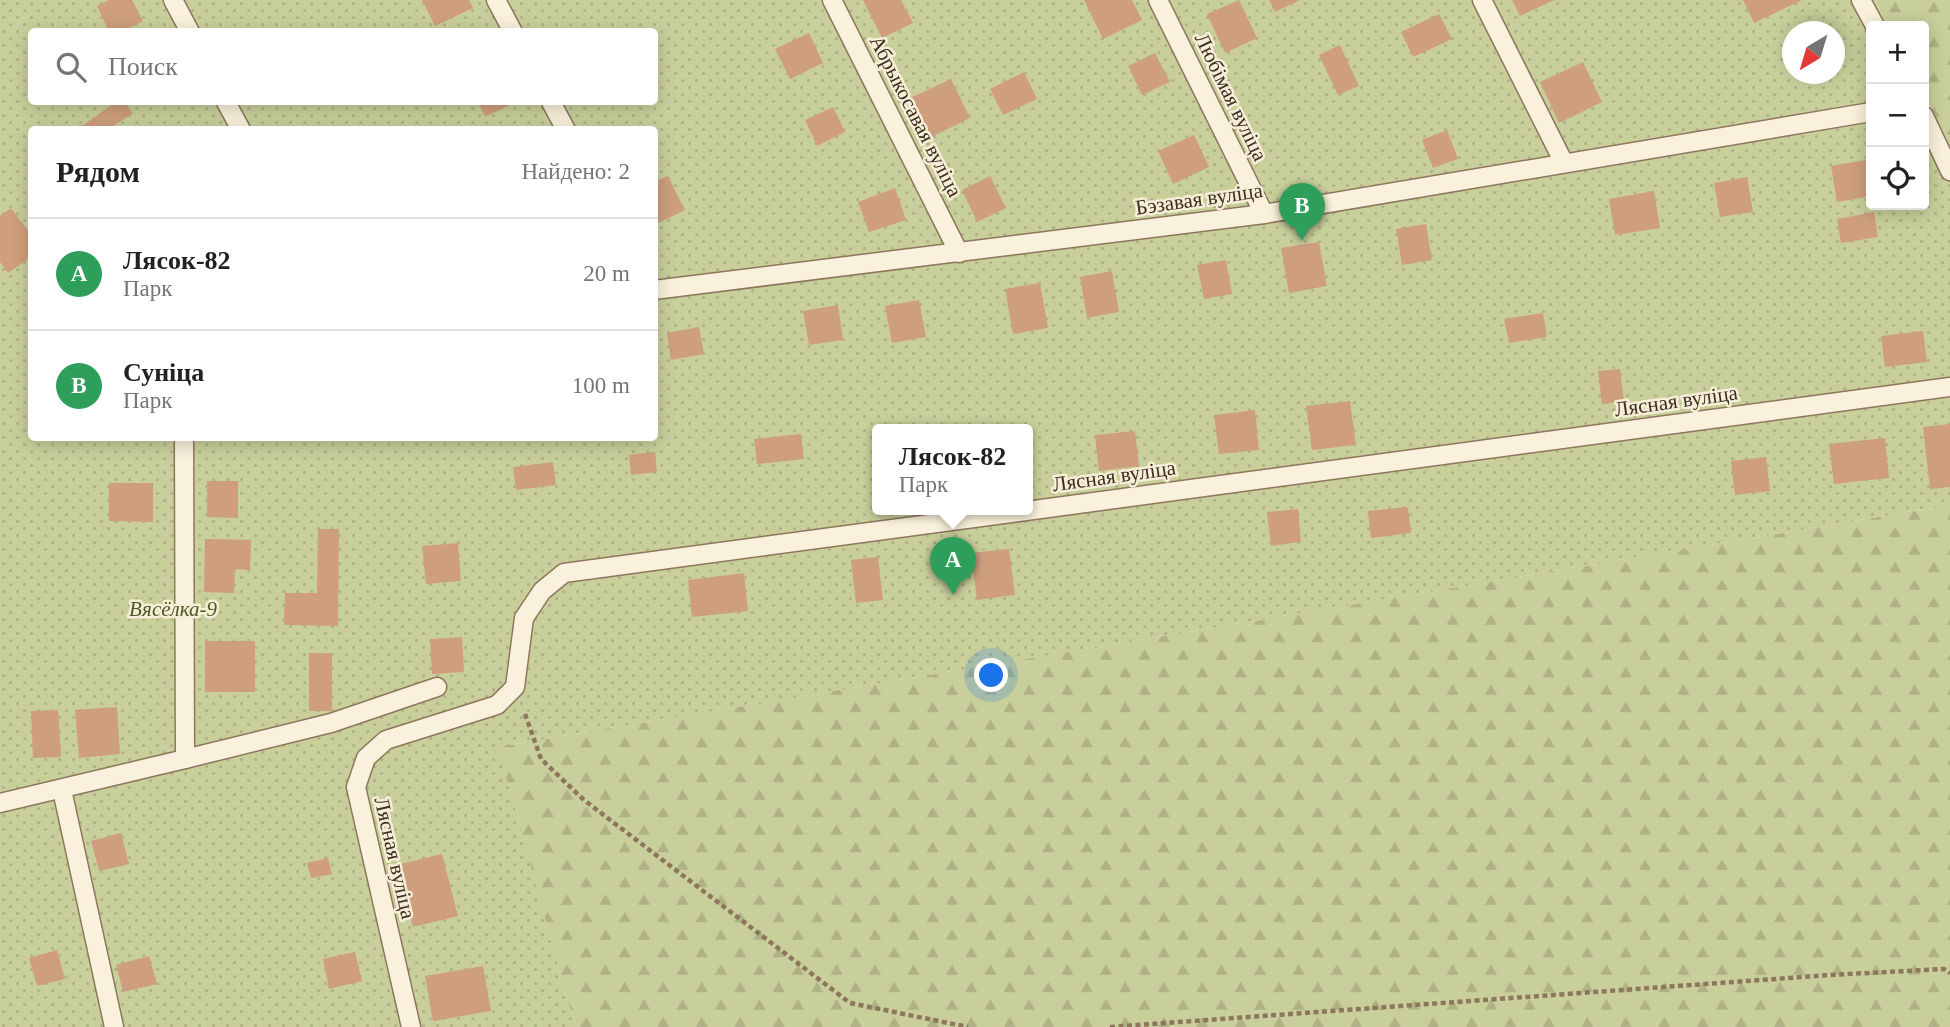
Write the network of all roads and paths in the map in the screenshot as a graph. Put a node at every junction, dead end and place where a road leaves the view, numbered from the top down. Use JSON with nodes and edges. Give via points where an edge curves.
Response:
{"nodes":[{"id":1,"x":173,"y":0,"type":"edge"},
{"id":2,"x":496,"y":0,"type":"edge"},
{"id":3,"x":832,"y":0,"type":"edge"},
{"id":4,"x":1158,"y":0,"type":"edge"},
{"id":5,"x":1482,"y":0,"type":"edge"},
{"id":6,"x":1861,"y":0,"type":"edge"},
{"id":7,"x":1872,"y":21,"type":"edge"},
{"id":8,"x":188,"y":28,"type":"edge"},
{"id":9,"x":511,"y":28,"type":"edge"},
{"id":10,"x":228,"y":105,"type":"edge"},
{"id":11,"x":553,"y":105,"type":"edge"},
{"id":12,"x":1866,"y":113,"type":"edge"},
{"id":13,"x":239,"y":126,"type":"edge"},
{"id":14,"x":564,"y":126,"type":"edge"},
{"id":15,"x":1929,"y":127,"type":"edge"},
{"id":16,"x":1564,"y":163,"type":"junction"},
{"id":17,"x":1950,"y":171,"type":"edge"},
{"id":18,"x":1264,"y":214,"type":"junction"},
{"id":19,"x":959,"y":253,"type":"junction"},
{"id":20,"x":658,"y":289,"type":"edge"},
{"id":21,"x":1950,"y":387,"type":"edge"},
{"id":22,"x":184,"y":441,"type":"edge"},
{"id":23,"x":1033,"y":510,"type":"edge"},
{"id":24,"x":996,"y":515,"type":"edge"},
{"id":25,"x":437,"y":687,"type":"dead end"},
{"id":26,"x":515,"y":687,"type":"junction"},
{"id":27,"x":185,"y":759,"type":"junction"},
{"id":28,"x":62,"y":790,"type":"junction"},
{"id":29,"x":0,"y":803,"type":"edge"},
{"id":30,"x":1950,"y":973,"type":"edge"},
{"id":31,"x":114,"y":1027,"type":"edge"},
{"id":32,"x":411,"y":1027,"type":"edge"},
{"id":33,"x":968,"y":1027,"type":"edge"},
{"id":34,"x":1110,"y":1027,"type":"edge"}],
"edges":[{"from":1,"to":8,"type":"lane"},
{"from":2,"to":9,"type":"lane"},
{"from":3,"to":19,"type":"lane","name":"Абрыкосавая вуліца"},
{"from":4,"to":18,"type":"lane","name":"Любімая вуліца"},
{"from":5,"to":16,"type":"lane"},
{"from":6,"to":7,"type":"lane"},
{"from":10,"to":13,"type":"lane"},
{"from":11,"to":14,"type":"lane"},
{"from":12,"to":16,"type":"lane","name":"Бэзавая вуліца"},
{"from":15,"to":17,"type":"lane"},
{"from":16,"to":18,"type":"lane","name":"Бэзавая вуліца"},
{"from":18,"to":19,"type":"lane","name":"Бэзавая вуліца"},
{"from":19,"to":20,"type":"lane","name":"Бэзавая вуліца"},
{"from":21,"to":23,"type":"lane","name":"Лясная вуліца"},
{"from":22,"to":27,"type":"lane"},
{"from":24,"to":26,"type":"lane","name":"Лясная вуліца","via":[[564,573],[542,591],[524,618]]},
{"from":25,"to":27,"type":"lane","via":[[331,723]]},
{"from":26,"to":32,"type":"lane","name":"Лясная вуліца","via":[[497,705],[386,740],[366,758],[356,787]]},
{"from":26,"to":33,"type":"path","via":[[541,759],[584,800],[850,1003]]},
{"from":27,"to":28,"type":"lane"},
{"from":28,"to":29,"type":"lane"},
{"from":28,"to":31,"type":"lane"},
{"from":30,"to":34,"type":"path","via":[[1944,969],[1843,975]]}]}
